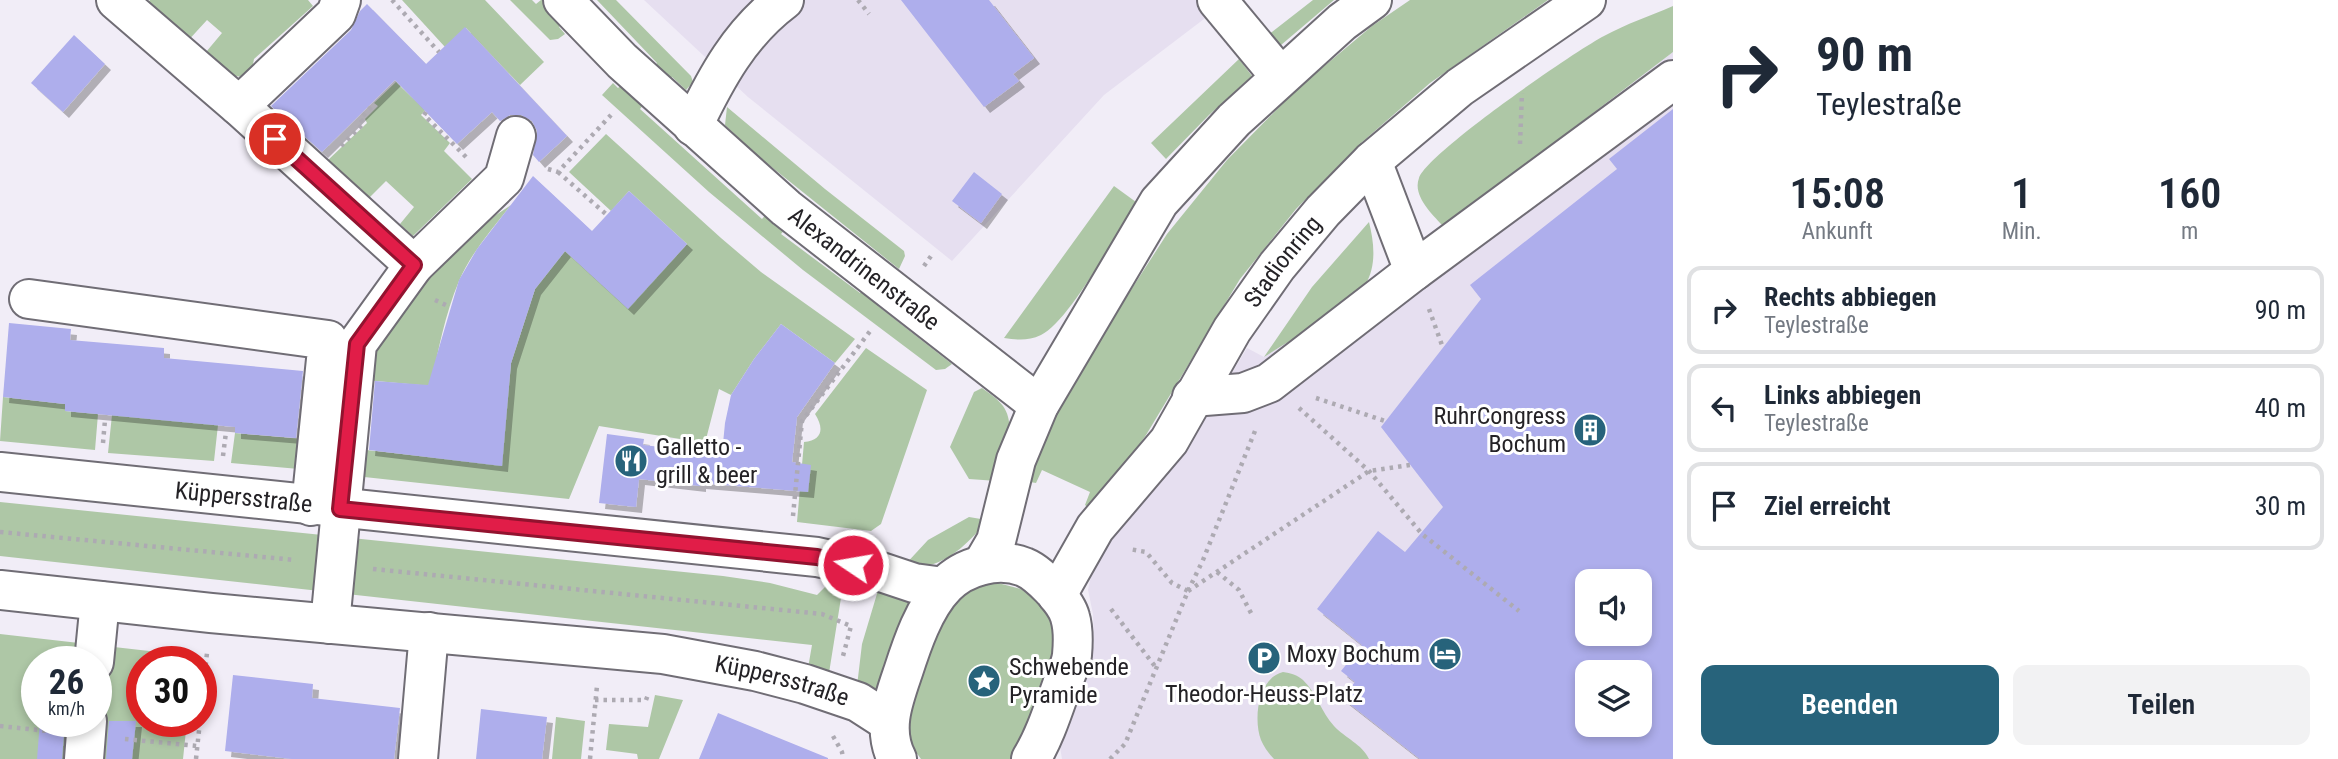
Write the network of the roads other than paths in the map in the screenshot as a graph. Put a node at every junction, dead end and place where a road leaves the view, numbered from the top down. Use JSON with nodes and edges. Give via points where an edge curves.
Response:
{"nodes":[{"id":1,"x":116,"y":0,"type":"edge"},
{"id":2,"x":341,"y":0,"type":"edge"},
{"id":3,"x":564,"y":0,"type":"edge"},
{"id":4,"x":1217,"y":0,"type":"edge"},
{"id":5,"x":1372,"y":0,"type":"edge"},
{"id":6,"x":1587,"y":3,"type":"edge"},
{"id":7,"x":768,"y":5,"type":"edge"},
{"id":8,"x":1280,"y":76,"type":"junction"},
{"id":9,"x":1673,"y":80,"type":"edge"},
{"id":10,"x":239,"y":106,"type":"junction"},
{"id":11,"x":693,"y":126,"type":"junction"},
{"id":12,"x":516,"y":136,"type":"dead end"},
{"id":13,"x":1372,"y":161,"type":"junction"},
{"id":14,"x":414,"y":265,"type":"junction"},
{"id":15,"x":1414,"y":271,"type":"junction"},
{"id":16,"x":29,"y":299,"type":"dead end"},
{"id":17,"x":1192,"y":397,"type":"junction"},
{"id":18,"x":1039,"y":405,"type":"junction"},
{"id":19,"x":0,"y":472,"type":"edge"},
{"id":20,"x":325,"y":507,"type":"junction"},
{"id":21,"x":982,"y":565,"type":"junction"},
{"id":22,"x":944,"y":587,"type":"junction"},
{"id":23,"x":0,"y":590,"type":"edge"},
{"id":24,"x":1057,"y":595,"type":"junction"},
{"id":25,"x":100,"y":601,"type":"junction"},
{"id":26,"x":330,"y":624,"type":"junction"},
{"id":27,"x":429,"y":632,"type":"junction"},
{"id":28,"x":95,"y":646,"type":"edge"},
{"id":29,"x":888,"y":722,"type":"junction"},
{"id":30,"x":85,"y":737,"type":"edge"},
{"id":31,"x":83,"y":759,"type":"edge"},
{"id":32,"x":418,"y":759,"type":"edge"},
{"id":33,"x":897,"y":759,"type":"edge"},
{"id":34,"x":1031,"y":759,"type":"edge"}],
"edges":[{"from":1,"to":10,"type":"street"},
{"from":2,"to":10,"type":"street","via":[[336,15]]},
{"from":3,"to":11,"type":"street","name":"Alexandrinenstraße"},
{"from":4,"to":8,"type":"street"},
{"from":5,"to":8,"type":"street"},
{"from":6,"to":13,"type":"street","name":"Stadionring","via":[[1460,87]]},
{"from":7,"to":11,"type":"street","via":[[730,55]]},
{"from":8,"to":18,"type":"street","via":[[1159,202]]},
{"from":9,"to":15,"type":"street"},
{"from":10,"to":14,"type":"street"},
{"from":11,"to":18,"type":"street","name":"Alexandrinenstraße","via":[[786,208]]},
{"from":12,"to":14,"type":"street","via":[[504,178]]},
{"from":13,"to":15,"type":"street"},
{"from":13,"to":17,"type":"street","name":"Stadionring","via":[[1277,266]]},
{"from":14,"to":20,"type":"street","via":[[357,344]]},
{"from":15,"to":17,"type":"street","via":[[1269,383],[1243,393]]},
{"from":16,"to":20,"type":"street","via":[[328,340]]},
{"from":17,"to":24,"type":"street","name":"Stadionring","via":[[1169,441],[1096,528]]},
{"from":18,"to":21,"type":"street","via":[[1016,460],[996,541]]},
{"from":19,"to":20,"type":"street","name":"Küppersstraße"},
{"from":20,"to":22,"type":"street","name":"Küppersstraße","via":[[817,557]]},
{"from":20,"to":26,"type":"street","via":[[335,565]]},
{"from":21,"to":22,"type":"street","via":[[962,572]]},
{"from":21,"to":24,"type":"street","via":[[1024,567]]},
{"from":22,"to":29,"type":"street","via":[[908,656]]},
{"from":23,"to":25,"type":"street","name":"Küppersstraße"},
{"from":24,"to":34,"type":"street","via":[[1070,616],[1072,656]]},
{"from":25,"to":26,"type":"street","name":"Küppersstraße"},
{"from":25,"to":28,"type":"street"},
{"from":26,"to":27,"type":"street","name":"Küppersstraße"},
{"from":27,"to":29,"type":"street","name":"Küppersstraße","via":[[663,654],[755,671],[834,692]]},
{"from":27,"to":32,"type":"street"},
{"from":29,"to":33,"type":"street"},
{"from":30,"to":31,"type":"street"}]}
